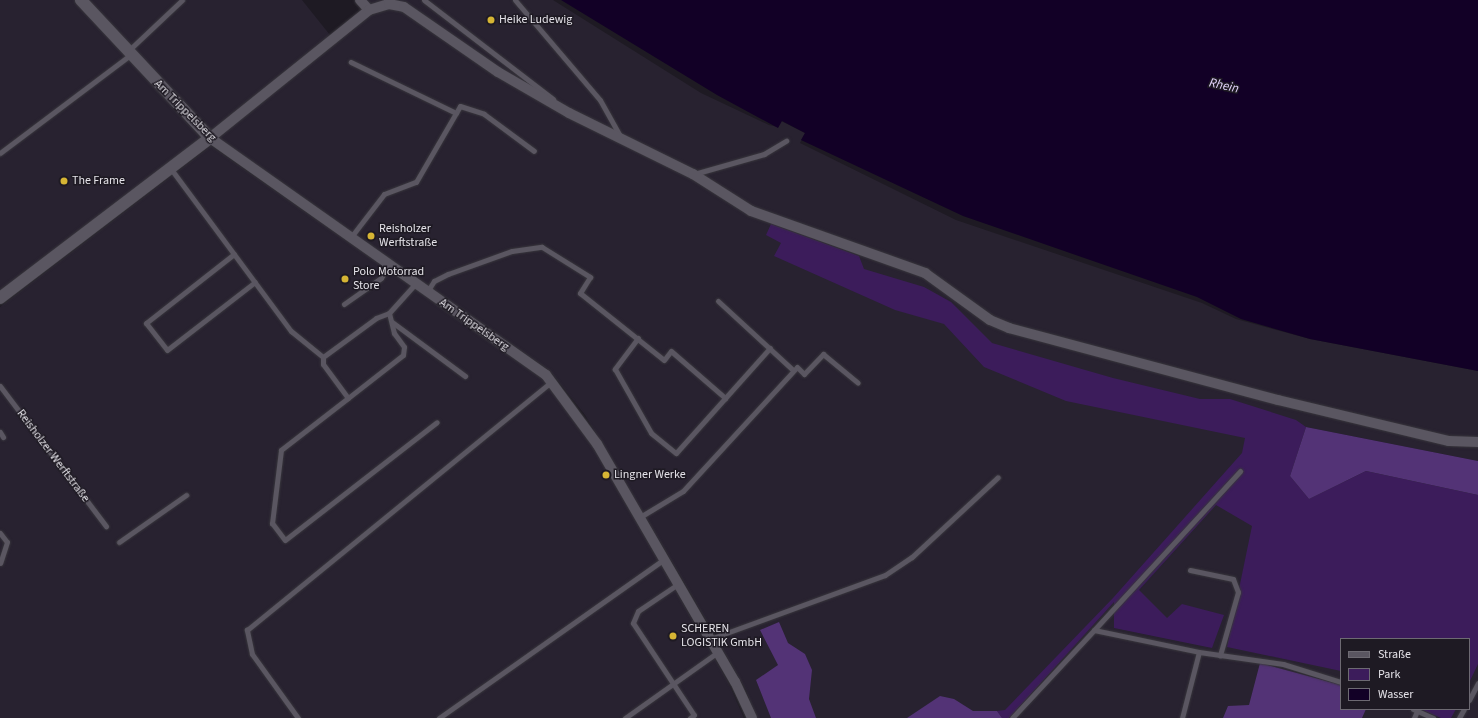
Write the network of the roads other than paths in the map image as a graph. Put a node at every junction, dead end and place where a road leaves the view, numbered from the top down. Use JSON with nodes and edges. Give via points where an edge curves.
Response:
{"nodes":[{"id":1,"x":81,"y":0,"type":"edge"},
{"id":2,"x":182,"y":0,"type":"edge"},
{"id":3,"x":360,"y":0,"type":"edge"},
{"id":4,"x":424,"y":0,"type":"edge"},
{"id":5,"x":515,"y":0,"type":"edge"},
{"id":6,"x":368,"y":10,"type":"junction"},
{"id":7,"x":128,"y":53,"type":"junction"},
{"id":8,"x":351,"y":62,"type":"dead end"},
{"id":9,"x":456,"y":113,"type":"junction"},
{"id":10,"x":569,"y":113,"type":"junction"},
{"id":11,"x":210,"y":138,"type":"junction"},
{"id":12,"x":621,"y":138,"type":"junction"},
{"id":13,"x":786,"y":141,"type":"dead end"},
{"id":14,"x":534,"y":151,"type":"dead end"},
{"id":15,"x":0,"y":153,"type":"edge"},
{"id":16,"x":170,"y":168,"type":"junction"},
{"id":17,"x":693,"y":174,"type":"junction"},
{"id":18,"x":351,"y":237,"type":"junction"},
{"id":19,"x":234,"y":254,"type":"junction"},
{"id":20,"x":390,"y":264,"type":"junction"},
{"id":21,"x":255,"y":282,"type":"junction"},
{"id":22,"x":416,"y":283,"type":"junction"},
{"id":23,"x":427,"y":292,"type":"junction"},
{"id":24,"x":0,"y":298,"type":"edge"},
{"id":25,"x":718,"y":301,"type":"dead end"},
{"id":26,"x":344,"y":304,"type":"dead end"},
{"id":27,"x":389,"y":313,"type":"junction"},
{"id":28,"x":392,"y":322,"type":"junction"},
{"id":29,"x":638,"y":338,"type":"junction"},
{"id":30,"x":770,"y":348,"type":"junction"},
{"id":31,"x":323,"y":357,"type":"junction"},
{"id":32,"x":793,"y":370,"type":"junction"},
{"id":33,"x":465,"y":376,"type":"dead end"},
{"id":34,"x":552,"y":382,"type":"junction"},
{"id":35,"x":858,"y":383,"type":"dead end"},
{"id":36,"x":0,"y":386,"type":"edge"},
{"id":37,"x":348,"y":398,"type":"junction"},
{"id":38,"x":725,"y":398,"type":"junction"},
{"id":39,"x":437,"y":422,"type":"dead end"},
{"id":40,"x":1478,"y":442,"type":"edge"},
{"id":41,"x":1240,"y":471,"type":"dead end"},
{"id":42,"x":998,"y":477,"type":"dead end"},
{"id":43,"x":186,"y":495,"type":"dead end"},
{"id":44,"x":640,"y":517,"type":"junction"},
{"id":45,"x":106,"y":526,"type":"dead end"},
{"id":46,"x":0,"y":533,"type":"edge"},
{"id":47,"x":119,"y":542,"type":"dead end"},
{"id":48,"x":664,"y":559,"type":"junction"},
{"id":49,"x":0,"y":563,"type":"edge"},
{"id":50,"x":1190,"y":570,"type":"dead end"},
{"id":51,"x":678,"y":584,"type":"junction"},
{"id":52,"x":1094,"y":630,"type":"junction"},
{"id":53,"x":710,"y":639,"type":"junction"},
{"id":54,"x":718,"y":652,"type":"junction"},
{"id":55,"x":1199,"y":652,"type":"junction"},
{"id":56,"x":1220,"y":655,"type":"junction"},
{"id":57,"x":1340,"y":682,"type":"edge"},
{"id":58,"x":1478,"y":683,"type":"edge"},
{"id":59,"x":673,"y":684,"type":"junction"},
{"id":60,"x":1470,"y":698,"type":"edge"},
{"id":61,"x":1415,"y":710,"type":"edge"},
{"id":62,"x":298,"y":718,"type":"edge"},
{"id":63,"x":439,"y":718,"type":"edge"},
{"id":64,"x":625,"y":718,"type":"edge"},
{"id":65,"x":690,"y":718,"type":"edge"},
{"id":66,"x":752,"y":718,"type":"edge"},
{"id":67,"x":1012,"y":718,"type":"edge"},
{"id":68,"x":1182,"y":718,"type":"edge"},
{"id":69,"x":1414,"y":718,"type":"edge"},
{"id":70,"x":1433,"y":718,"type":"edge"}],
"edges":[{"from":1,"to":7,"type":"street","name":"Am Trippelsberg"},
{"from":2,"to":7,"type":"lane"},
{"from":3,"to":6,"type":"street"},
{"from":4,"to":10,"type":"lane"},
{"from":5,"to":12,"type":"lane","via":[[600,100]]},
{"from":6,"to":10,"type":"street","via":[[389,4],[404,7],[498,72]]},
{"from":6,"to":11,"type":"street"},
{"from":7,"to":11,"type":"street","name":"Am Trippelsberg"},
{"from":7,"to":15,"type":"lane"},
{"from":8,"to":9,"type":"lane"},
{"from":9,"to":14,"type":"lane","via":[[460,106],[484,114]]},
{"from":9,"to":18,"type":"lane","via":[[416,182],[384,194]]},
{"from":10,"to":12,"type":"street"},
{"from":11,"to":16,"type":"street"},
{"from":11,"to":18,"type":"street","name":"Am Trippelsberg"},
{"from":12,"to":17,"type":"street"},
{"from":13,"to":17,"type":"lane","via":[[764,154]]},
{"from":16,"to":19,"type":"lane"},
{"from":16,"to":24,"type":"street"},
{"from":17,"to":40,"type":"street","via":[[751,211],[925,273],[990,320],[1009,328],[1278,400],[1449,441]]},
{"from":18,"to":20,"type":"street","name":"Am Trippelsberg"},
{"from":19,"to":21,"type":"lane"},
{"from":19,"to":21,"type":"lane","via":[[146,323],[167,350]]},
{"from":20,"to":22,"type":"street","name":"Am Trippelsberg"},
{"from":20,"to":26,"type":"lane","via":[[381,278]]},
{"from":21,"to":31,"type":"lane","via":[[291,331]]},
{"from":22,"to":23,"type":"street","name":"Am Trippelsberg"},
{"from":22,"to":27,"type":"lane"},
{"from":23,"to":29,"type":"lane","via":[[434,281],[448,274],[512,251],[542,247],[590,277],[580,293]]},
{"from":23,"to":34,"type":"street","name":"Am Trippelsberg"},
{"from":25,"to":30,"type":"lane"},
{"from":27,"to":28,"type":"lane"},
{"from":27,"to":31,"type":"lane","via":[[376,318]]},
{"from":28,"to":33,"type":"lane"},
{"from":28,"to":37,"type":"lane","via":[[404,347],[403,355]]},
{"from":29,"to":38,"type":"lane","via":[[664,360],[671,351]]},
{"from":29,"to":38,"type":"lane","via":[[615,369],[651,433],[676,453]]},
{"from":30,"to":32,"type":"lane"},
{"from":30,"to":38,"type":"lane"},
{"from":31,"to":37,"type":"lane","via":[[323,364]]},
{"from":32,"to":35,"type":"lane","via":[[797,367],[804,374],[823,354]]},
{"from":32,"to":44,"type":"lane","via":[[684,491]]},
{"from":34,"to":44,"type":"street","name":"Am Trippelsberg","via":[[597,444]]},
{"from":34,"to":62,"type":"lane","via":[[247,630],[252,654]]},
{"from":36,"to":45,"type":"lane","name":"Reisholzer Werftstraße"},
{"from":37,"to":39,"type":"lane","via":[[281,450],[272,523],[285,540]]},
{"from":41,"to":52,"type":"lane"},
{"from":42,"to":53,"type":"lane","via":[[912,556],[885,575]]},
{"from":43,"to":47,"type":"lane"},
{"from":44,"to":48,"type":"street","name":"Am Trippelsberg"},
{"from":46,"to":49,"type":"lane","via":[[7,542]]},
{"from":48,"to":51,"type":"street","name":"Am Trippelsberg"},
{"from":48,"to":63,"type":"lane"},
{"from":50,"to":56,"type":"lane","via":[[1233,579],[1238,592]]},
{"from":51,"to":53,"type":"street","name":"Am Trippelsberg"},
{"from":51,"to":59,"type":"lane","via":[[638,611],[633,623]]},
{"from":52,"to":55,"type":"lane"},
{"from":52,"to":67,"type":"lane"},
{"from":53,"to":54,"type":"street","name":"Am Trippelsberg"},
{"from":54,"to":59,"type":"lane"},
{"from":54,"to":66,"type":"street","name":"Am Trippelsberg"},
{"from":55,"to":56,"type":"lane"},
{"from":55,"to":68,"type":"lane"},
{"from":56,"to":57,"type":"lane","via":[[1283,664]]},
{"from":58,"to":60,"type":"lane"},
{"from":59,"to":64,"type":"lane"},
{"from":59,"to":65,"type":"lane","via":[[694,715]]},
{"from":61,"to":69,"type":"lane"},
{"from":61,"to":70,"type":"lane"}]}
